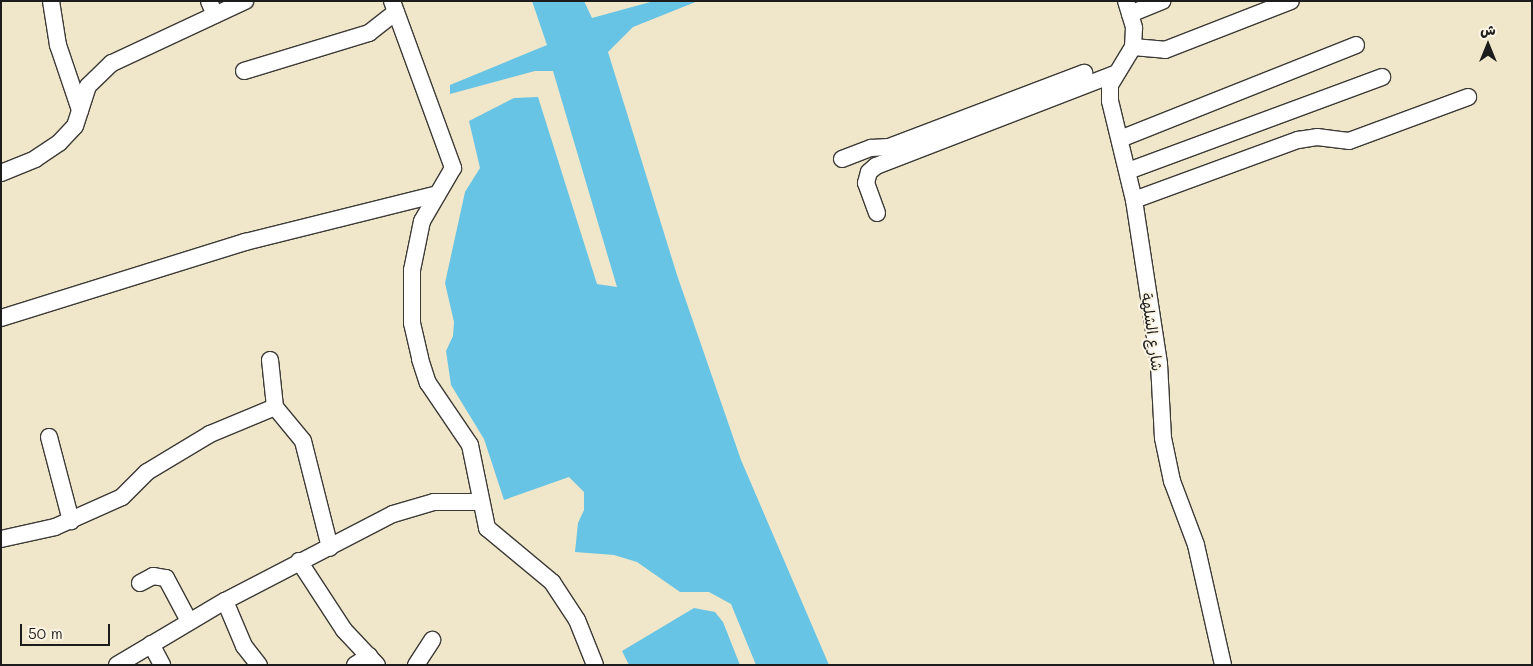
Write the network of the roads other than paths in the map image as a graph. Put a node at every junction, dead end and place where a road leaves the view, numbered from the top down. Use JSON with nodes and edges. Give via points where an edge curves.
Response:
{"nodes":[{"id":1,"x":51,"y":1,"type":"edge"},
{"id":2,"x":245,"y":1,"type":"edge"},
{"id":3,"x":1163,"y":1,"type":"edge"},
{"id":4,"x":1291,"y":1,"type":"edge"},
{"id":5,"x":394,"y":6,"type":"edge"},
{"id":6,"x":212,"y":8,"type":"edge"},
{"id":7,"x":1128,"y":8,"type":"edge"},
{"id":8,"x":1356,"y":45,"type":"dead end"},
{"id":9,"x":1124,"y":59,"type":"junction"},
{"id":10,"x":244,"y":71,"type":"dead end"},
{"id":11,"x":1382,"y":77,"type":"dead end"},
{"id":12,"x":1468,"y":97,"type":"dead end"},
{"id":13,"x":80,"y":110,"type":"junction"},
{"id":14,"x":1120,"y":139,"type":"junction"},
{"id":15,"x":842,"y":159,"type":"dead end"},
{"id":16,"x":1128,"y":171,"type":"junction"},
{"id":17,"x":1,"y":173,"type":"edge"},
{"id":18,"x":437,"y":194,"type":"junction"},
{"id":19,"x":1134,"y":200,"type":"junction"},
{"id":20,"x":877,"y":213,"type":"dead end"},
{"id":21,"x":1,"y":318,"type":"edge"},
{"id":22,"x":270,"y":360,"type":"dead end"},
{"id":23,"x":275,"y":407,"type":"junction"},
{"id":24,"x":49,"y":437,"type":"dead end"},
{"id":25,"x":480,"y":502,"type":"junction"},
{"id":26,"x":71,"y":521,"type":"junction"},
{"id":27,"x":1,"y":540,"type":"edge"},
{"id":28,"x":330,"y":548,"type":"junction"},
{"id":29,"x":300,"y":561,"type":"junction"},
{"id":30,"x":140,"y":583,"type":"dead end"},
{"id":31,"x":225,"y":601,"type":"junction"},
{"id":32,"x":189,"y":621,"type":"junction"},
{"id":33,"x":432,"y":640,"type":"dead end"},
{"id":34,"x":151,"y":644,"type":"junction"},
{"id":35,"x":373,"y":660,"type":"edge"},
{"id":36,"x":589,"y":661,"type":"edge"},
{"id":37,"x":117,"y":665,"type":"edge"},
{"id":38,"x":162,"y":665,"type":"edge"},
{"id":39,"x":259,"y":665,"type":"edge"},
{"id":40,"x":354,"y":665,"type":"edge"},
{"id":41,"x":416,"y":665,"type":"edge"},
{"id":42,"x":1223,"y":665,"type":"edge"}],
"edges":[{"from":1,"to":13,"type":"street","via":[[58,45]]},
{"from":2,"to":6,"type":"street"},
{"from":3,"to":7,"type":"street"},
{"from":4,"to":9,"type":"street","via":[[1165,50]]},
{"from":5,"to":10,"type":"street","via":[[369,33]]},
{"from":5,"to":18,"type":"street","via":[[453,168]]},
{"from":6,"to":13,"type":"street","via":[[112,63],[88,86]]},
{"from":7,"to":9,"type":"street","name":"شارع الشلهة","via":[[1134,28]]},
{"from":8,"to":14,"type":"street"},
{"from":9,"to":14,"type":"street","name":"شارع الشلهة","via":[[1110,85],[1110,101]]},
{"from":9,"to":15,"type":"street","via":[[889,147],[872,148]]},
{"from":9,"to":20,"type":"street","via":[[876,166],[868,172],[866,183]]},
{"from":11,"to":16,"type":"street"},
{"from":12,"to":19,"type":"street","via":[[1349,141],[1317,137],[1298,140]]},
{"from":13,"to":17,"type":"street","via":[[75,126],[59,143],[35,160]]},
{"from":14,"to":16,"type":"street","name":"شارع الشلهة"},
{"from":16,"to":19,"type":"street","name":"شارع الشلهة"},
{"from":18,"to":21,"type":"street","via":[[245,242]]},
{"from":18,"to":25,"type":"street","via":[[422,220],[412,270],[412,322],[428,383],[470,445]]},
{"from":19,"to":42,"type":"street","name":"شارع الشلهة","via":[[1159,364],[1162,438],[1172,481],[1196,545]]},
{"from":22,"to":23,"type":"street"},
{"from":23,"to":26,"type":"street","via":[[210,434],[147,472],[122,497]]},
{"from":23,"to":28,"type":"street","via":[[303,441]]},
{"from":24,"to":26,"type":"street"},
{"from":25,"to":28,"type":"street","via":[[434,502],[393,514]]},
{"from":25,"to":36,"type":"street","via":[[487,528],[552,582],[577,620]]},
{"from":26,"to":27,"type":"street"},
{"from":28,"to":29,"type":"street"},
{"from":29,"to":31,"type":"street"},
{"from":29,"to":35,"type":"street","via":[[344,630]]},
{"from":30,"to":32,"type":"street","via":[[153,576],[166,578]]},
{"from":31,"to":32,"type":"street"},
{"from":31,"to":39,"type":"street","via":[[244,646]]},
{"from":32,"to":34,"type":"street"},
{"from":33,"to":41,"type":"street"},
{"from":34,"to":37,"type":"street"},
{"from":34,"to":38,"type":"street"},
{"from":35,"to":40,"type":"street"}]}
